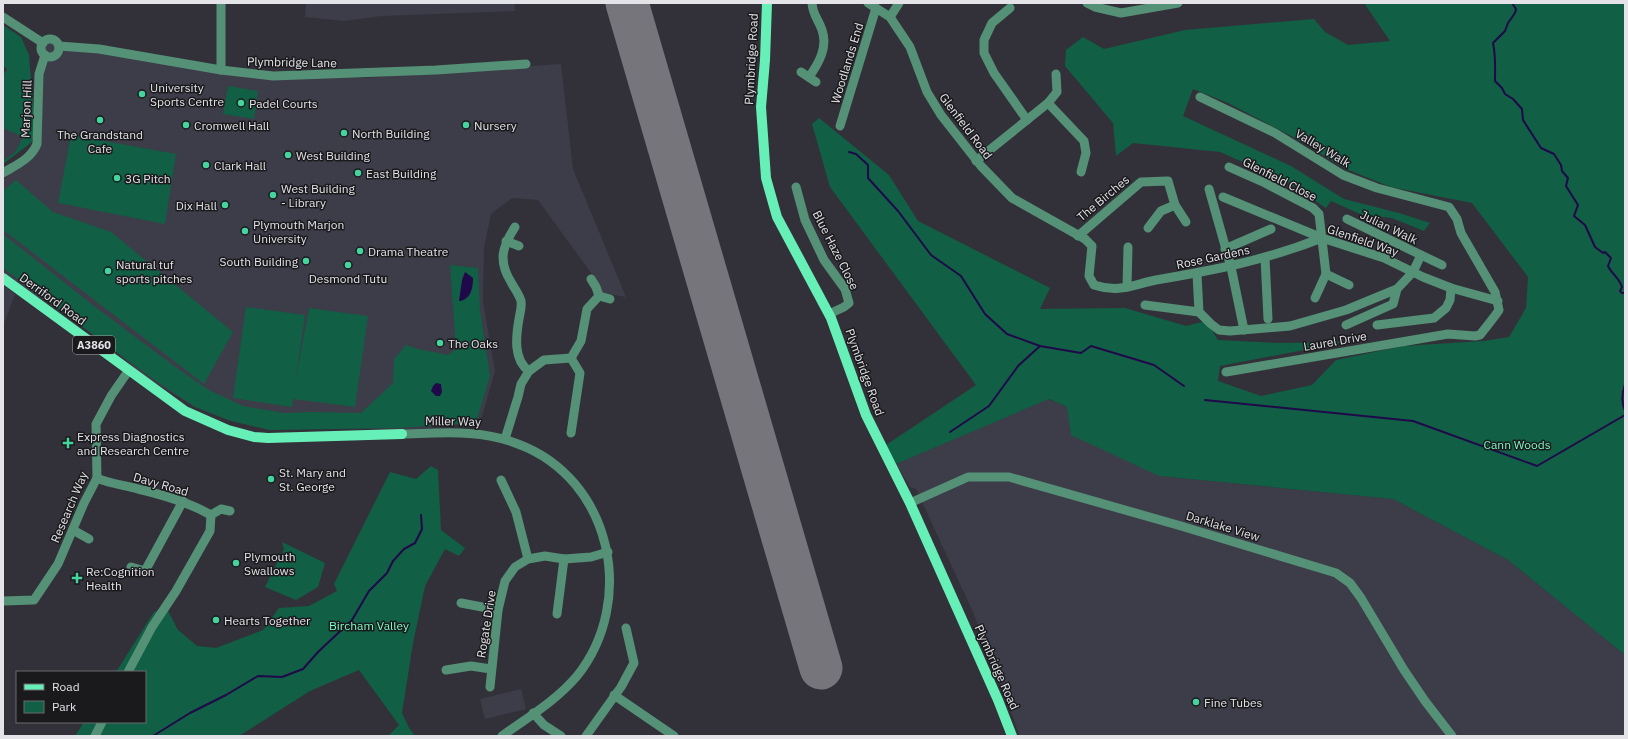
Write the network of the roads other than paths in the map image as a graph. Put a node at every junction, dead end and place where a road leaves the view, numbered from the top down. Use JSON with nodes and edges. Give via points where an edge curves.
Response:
{"nodes":[{"id":1,"x":221,"y":3,"type":"edge"},
{"id":2,"x":767,"y":3,"type":"edge"},
{"id":3,"x":812,"y":3,"type":"edge"},
{"id":4,"x":899,"y":3,"type":"edge"},
{"id":5,"x":1087,"y":3,"type":"edge"},
{"id":6,"x":1178,"y":3,"type":"edge"},
{"id":7,"x":872,"y":5,"type":"edge"},
{"id":8,"x":1010,"y":8,"type":"dead end"},
{"id":9,"x":3,"y":17,"type":"edge"},
{"id":10,"x":890,"y":17,"type":"junction"},
{"id":11,"x":43,"y":43,"type":"junction"},
{"id":12,"x":59,"y":46,"type":"junction"},
{"id":13,"x":46,"y":55,"type":"junction"},
{"id":14,"x":526,"y":64,"type":"dead end"},
{"id":15,"x":221,"y":70,"type":"junction"},
{"id":16,"x":801,"y":72,"type":"dead end"},
{"id":17,"x":1056,"y":74,"type":"dead end"},
{"id":18,"x":1200,"y":97,"type":"dead end"},
{"id":19,"x":1048,"y":103,"type":"junction"},
{"id":20,"x":1027,"y":120,"type":"junction"},
{"id":21,"x":840,"y":126,"type":"dead end"},
{"id":22,"x":976,"y":160,"type":"junction"},
{"id":23,"x":1228,"y":167,"type":"dead end"},
{"id":24,"x":1081,"y":172,"type":"dead end"},
{"id":25,"x":3,"y":173,"type":"edge"},
{"id":26,"x":796,"y":187,"type":"dead end"},
{"id":27,"x":1208,"y":189,"type":"dead end"},
{"id":28,"x":1223,"y":197,"type":"dead end"},
{"id":29,"x":1175,"y":205,"type":"junction"},
{"id":30,"x":1347,"y":219,"type":"dead end"},
{"id":31,"x":1186,"y":222,"type":"dead end"},
{"id":32,"x":515,"y":227,"type":"dead end"},
{"id":33,"x":1148,"y":228,"type":"dead end"},
{"id":34,"x":1272,"y":229,"type":"dead end"},
{"id":35,"x":1078,"y":236,"type":"junction"},
{"id":36,"x":1322,"y":238,"type":"junction"},
{"id":37,"x":506,"y":241,"type":"junction"},
{"id":38,"x":519,"y":246,"type":"dead end"},
{"id":39,"x":1128,"y":247,"type":"dead end"},
{"id":40,"x":1225,"y":249,"type":"junction"},
{"id":41,"x":1421,"y":255,"type":"junction"},
{"id":42,"x":1265,"y":258,"type":"junction"},
{"id":43,"x":1442,"y":265,"type":"dead end"},
{"id":44,"x":1231,"y":267,"type":"junction"},
{"id":45,"x":1413,"y":272,"type":"junction"},
{"id":46,"x":1197,"y":274,"type":"junction"},
{"id":47,"x":1326,"y":274,"type":"junction"},
{"id":48,"x":3,"y":278,"type":"edge"},
{"id":49,"x":591,"y":279,"type":"dead end"},
{"id":50,"x":1349,"y":285,"type":"dead end"},
{"id":51,"x":1128,"y":287,"type":"junction"},
{"id":52,"x":1105,"y":288,"type":"joint"},
{"id":53,"x":1451,"y":288,"type":"junction"},
{"id":54,"x":1397,"y":289,"type":"junction"},
{"id":55,"x":599,"y":296,"type":"junction"},
{"id":56,"x":1315,"y":298,"type":"dead end"},
{"id":57,"x":610,"y":299,"type":"dead end"},
{"id":58,"x":1498,"y":301,"type":"junction"},
{"id":59,"x":1145,"y":306,"type":"dead end"},
{"id":60,"x":1199,"y":312,"type":"junction"},
{"id":61,"x":829,"y":314,"type":"junction"},
{"id":62,"x":1268,"y":319,"type":"dead end"},
{"id":63,"x":1346,"y":325,"type":"dead end"},
{"id":64,"x":1377,"y":325,"type":"dead end"},
{"id":65,"x":1244,"y":330,"type":"junction"},
{"id":66,"x":571,"y":358,"type":"junction"},
{"id":67,"x":129,"y":370,"type":"junction"},
{"id":68,"x":529,"y":371,"type":"junction"},
{"id":69,"x":1226,"y":372,"type":"dead end"},
{"id":70,"x":185,"y":411,"type":"joint"},
{"id":71,"x":571,"y":433,"type":"dead end"},
{"id":72,"x":402,"y":434,"type":"joint"},
{"id":73,"x":505,"y":439,"type":"junction"},
{"id":74,"x":97,"y":478,"type":"junction"},
{"id":75,"x":501,"y":480,"type":"dead end"},
{"id":76,"x":183,"y":501,"type":"junction"},
{"id":77,"x":910,"y":503,"type":"junction"},
{"id":78,"x":230,"y":511,"type":"dead end"},
{"id":79,"x":211,"y":519,"type":"junction"},
{"id":80,"x":73,"y":530,"type":"junction"},
{"id":81,"x":89,"y":539,"type":"dead end"},
{"id":82,"x":608,"y":552,"type":"junction"},
{"id":83,"x":528,"y":559,"type":"junction"},
{"id":84,"x":564,"y":559,"type":"junction"},
{"id":85,"x":131,"y":567,"type":"dead end"},
{"id":86,"x":3,"y":601,"type":"edge"},
{"id":87,"x":461,"y":603,"type":"dead end"},
{"id":88,"x":498,"y":610,"type":"junction"},
{"id":89,"x":557,"y":614,"type":"dead end"},
{"id":90,"x":626,"y":628,"type":"dead end"},
{"id":91,"x":491,"y":669,"type":"junction"},
{"id":92,"x":446,"y":670,"type":"dead end"},
{"id":93,"x":129,"y":671,"type":"edge"},
{"id":94,"x":490,"y":687,"type":"dead end"},
{"id":95,"x":614,"y":695,"type":"junction"},
{"id":96,"x":533,"y":713,"type":"junction"},
{"id":97,"x":102,"y":723,"type":"edge"},
{"id":98,"x":95,"y":736,"type":"edge"},
{"id":99,"x":502,"y":736,"type":"edge"},
{"id":100,"x":561,"y":736,"type":"edge"},
{"id":101,"x":586,"y":736,"type":"edge"},
{"id":102,"x":674,"y":736,"type":"edge"},
{"id":103,"x":1012,"y":736,"type":"edge"},
{"id":104,"x":1452,"y":736,"type":"edge"}],
"edges":[{"from":1,"to":15,"type":"street"},
{"from":2,"to":61,"type":"main road","name":"Plymbridge Road","via":[[761,107],[766,178],[777,217]]},
{"from":3,"to":16,"type":"street","via":[[813,13],[822,30],[824,45],[813,80]]},
{"from":4,"to":10,"type":"street"},
{"from":5,"to":6,"type":"street","via":[[1094,7],[1121,12]]},
{"from":7,"to":10,"type":"street","name":"Glenfield Road"},
{"from":7,"to":21,"type":"street","name":"Woodlands End"},
{"from":8,"to":20,"type":"street","via":[[992,23],[984,40],[984,53],[994,73]]},
{"from":9,"to":11,"type":"street"},
{"from":10,"to":22,"type":"street","name":"Glenfield Road","via":[[910,47],[927,92],[940,115]]},
{"from":11,"to":12,"type":"street","via":[[52,40]]},
{"from":11,"to":13,"type":"street","via":[[42,50]]},
{"from":12,"to":13,"type":"street","via":[[55,55]]},
{"from":12,"to":15,"type":"street","name":"Plymbridge Lane","via":[[99,49]]},
{"from":13,"to":25,"type":"street","name":"Marjon Hill","via":[[39,74],[37,144],[25,160]]},
{"from":14,"to":15,"type":"street","name":"Plymbridge Lane","via":[[289,76]]},
{"from":17,"to":19,"type":"street","via":[[1057,92]]},
{"from":18,"to":58,"type":"street","name":"Valley Walk","via":[[1275,133],[1343,175],[1377,188],[1449,207]]},
{"from":19,"to":20,"type":"street"},
{"from":19,"to":24,"type":"street","via":[[1084,140],[1086,153]]},
{"from":20,"to":22,"type":"street"},
{"from":22,"to":35,"type":"street","name":"Glenfield Road","via":[[1012,198]]},
{"from":23,"to":36,"type":"street","name":"Glenfield Close","via":[[1266,183],[1313,208],[1319,214]]},
{"from":26,"to":61,"type":"street","name":"Blue Haze Close","via":[[805,220],[824,260],[845,289],[849,303]]},
{"from":27,"to":40,"type":"street"},
{"from":28,"to":36,"type":"street","name":"Glenfield Way"},
{"from":29,"to":31,"type":"street","name":"The Birches"},
{"from":29,"to":33,"type":"street","via":[[1161,211]]},
{"from":29,"to":35,"type":"street","name":"The Birches","via":[[1168,181],[1141,182]]},
{"from":30,"to":41,"type":"street","name":"Julian Walk"},
{"from":32,"to":37,"type":"street"},
{"from":34,"to":40,"type":"street"},
{"from":35,"to":52,"type":"street","name":"Glenfield Road","via":[[1092,246],[1089,276],[1094,285]]},
{"from":36,"to":42,"type":"street","name":"Rose Gardens"},
{"from":36,"to":45,"type":"street","name":"Glenfield Way","via":[[1384,258]]},
{"from":36,"to":47,"type":"street","name":"Glenfield Close"},
{"from":37,"to":38,"type":"street"},
{"from":37,"to":68,"type":"street","via":[[503,256],[506,275],[521,300],[517,336],[518,358],[522,366]]},
{"from":39,"to":51,"type":"street"},
{"from":40,"to":44,"type":"street"},
{"from":41,"to":43,"type":"street","name":"Julian Walk"},
{"from":41,"to":45,"type":"street","name":"Julian Walk"},
{"from":42,"to":44,"type":"street","name":"Rose Gardens"},
{"from":42,"to":62,"type":"street"},
{"from":44,"to":46,"type":"street","name":"Rose Gardens"},
{"from":44,"to":65,"type":"street"},
{"from":45,"to":53,"type":"street","name":"Glenfield Way"},
{"from":45,"to":54,"type":"street","name":"Julian Walk"},
{"from":46,"to":51,"type":"street","name":"Rose Gardens"},
{"from":46,"to":60,"type":"street"},
{"from":47,"to":50,"type":"street"},
{"from":47,"to":56,"type":"street"},
{"from":48,"to":67,"type":"main road","name":"Derriford Road","number":"A3860"},
{"from":49,"to":55,"type":"street"},
{"from":51,"to":52,"type":"street","name":"Rose Gardens"},
{"from":53,"to":58,"type":"street","name":"Glenfield Way"},
{"from":53,"to":64,"type":"street","via":[[1446,308],[1434,318]]},
{"from":54,"to":63,"type":"street","via":[[1393,304]]},
{"from":54,"to":65,"type":"street","via":[[1346,310],[1290,326]]},
{"from":55,"to":57,"type":"street"},
{"from":55,"to":66,"type":"street","via":[[587,309],[581,341]]},
{"from":58,"to":69,"type":"street","name":"Laurel Drive","via":[[1499,310],[1480,335],[1448,334]]},
{"from":59,"to":60,"type":"street"},
{"from":60,"to":65,"type":"street","via":[[1219,330]]},
{"from":61,"to":77,"type":"main road","name":"Plymbridge Road","via":[[866,415]]},
{"from":66,"to":68,"type":"street","via":[[544,360]]},
{"from":66,"to":71,"type":"street","via":[[580,374],[570,420]]},
{"from":67,"to":70,"type":"main road","name":"Derriford Road","number":"A3860"},
{"from":67,"to":74,"type":"street","name":"Research Way","via":[[96,424]]},
{"from":68,"to":73,"type":"street","via":[[521,384]]},
{"from":70,"to":72,"type":"main road","name":"Miller Way","number":"A3860","via":[[228,430],[254,437],[322,438]]},
{"from":72,"to":73,"type":"street","name":"Miller Way","via":[[472,433]]},
{"from":73,"to":82,"type":"street","name":"Miller Way","via":[[520,444],[548,460],[575,484],[594,513]]},
{"from":74,"to":76,"type":"street","name":"Davy Road"},
{"from":74,"to":80,"type":"street","name":"Research Way"},
{"from":75,"to":83,"type":"street","via":[[516,512]]},
{"from":76,"to":79,"type":"street","name":"Davy Road"},
{"from":76,"to":85,"type":"street","via":[[145,571]]},
{"from":77,"to":103,"type":"main road","name":"Plymbridge Road"},
{"from":77,"to":104,"type":"street","name":"Darklake View","via":[[968,477],[1009,477],[1336,573],[1350,583],[1361,598],[1404,670]]},
{"from":78,"to":79,"type":"street","via":[[221,509]]},
{"from":79,"to":93,"type":"street","via":[[210,531],[197,555],[152,627]]},
{"from":80,"to":81,"type":"street"},
{"from":80,"to":86,"type":"street","name":"Research Way","via":[[58,564],[34,600]]},
{"from":82,"to":84,"type":"street","name":"Rogate Drive","via":[[591,557]]},
{"from":82,"to":96,"type":"street","name":"Miller Way","via":[[608,610],[599,640],[569,685]]},
{"from":83,"to":84,"type":"street","name":"Rogate Drive","via":[[545,556]]},
{"from":83,"to":88,"type":"street","name":"Rogate Drive","via":[[515,567],[505,581]]},
{"from":84,"to":89,"type":"street"},
{"from":87,"to":88,"type":"street"},
{"from":88,"to":91,"type":"street","name":"Rogate Drive"},
{"from":90,"to":95,"type":"street","via":[[634,663]]},
{"from":91,"to":92,"type":"street","via":[[471,666]]},
{"from":91,"to":94,"type":"street","name":"Rogate Drive"},
{"from":95,"to":101,"type":"street"},
{"from":95,"to":102,"type":"street"},
{"from":96,"to":99,"type":"street","name":"Miller Way"},
{"from":96,"to":100,"type":"street","via":[[544,725]]},
{"from":97,"to":98,"type":"street"}]}
